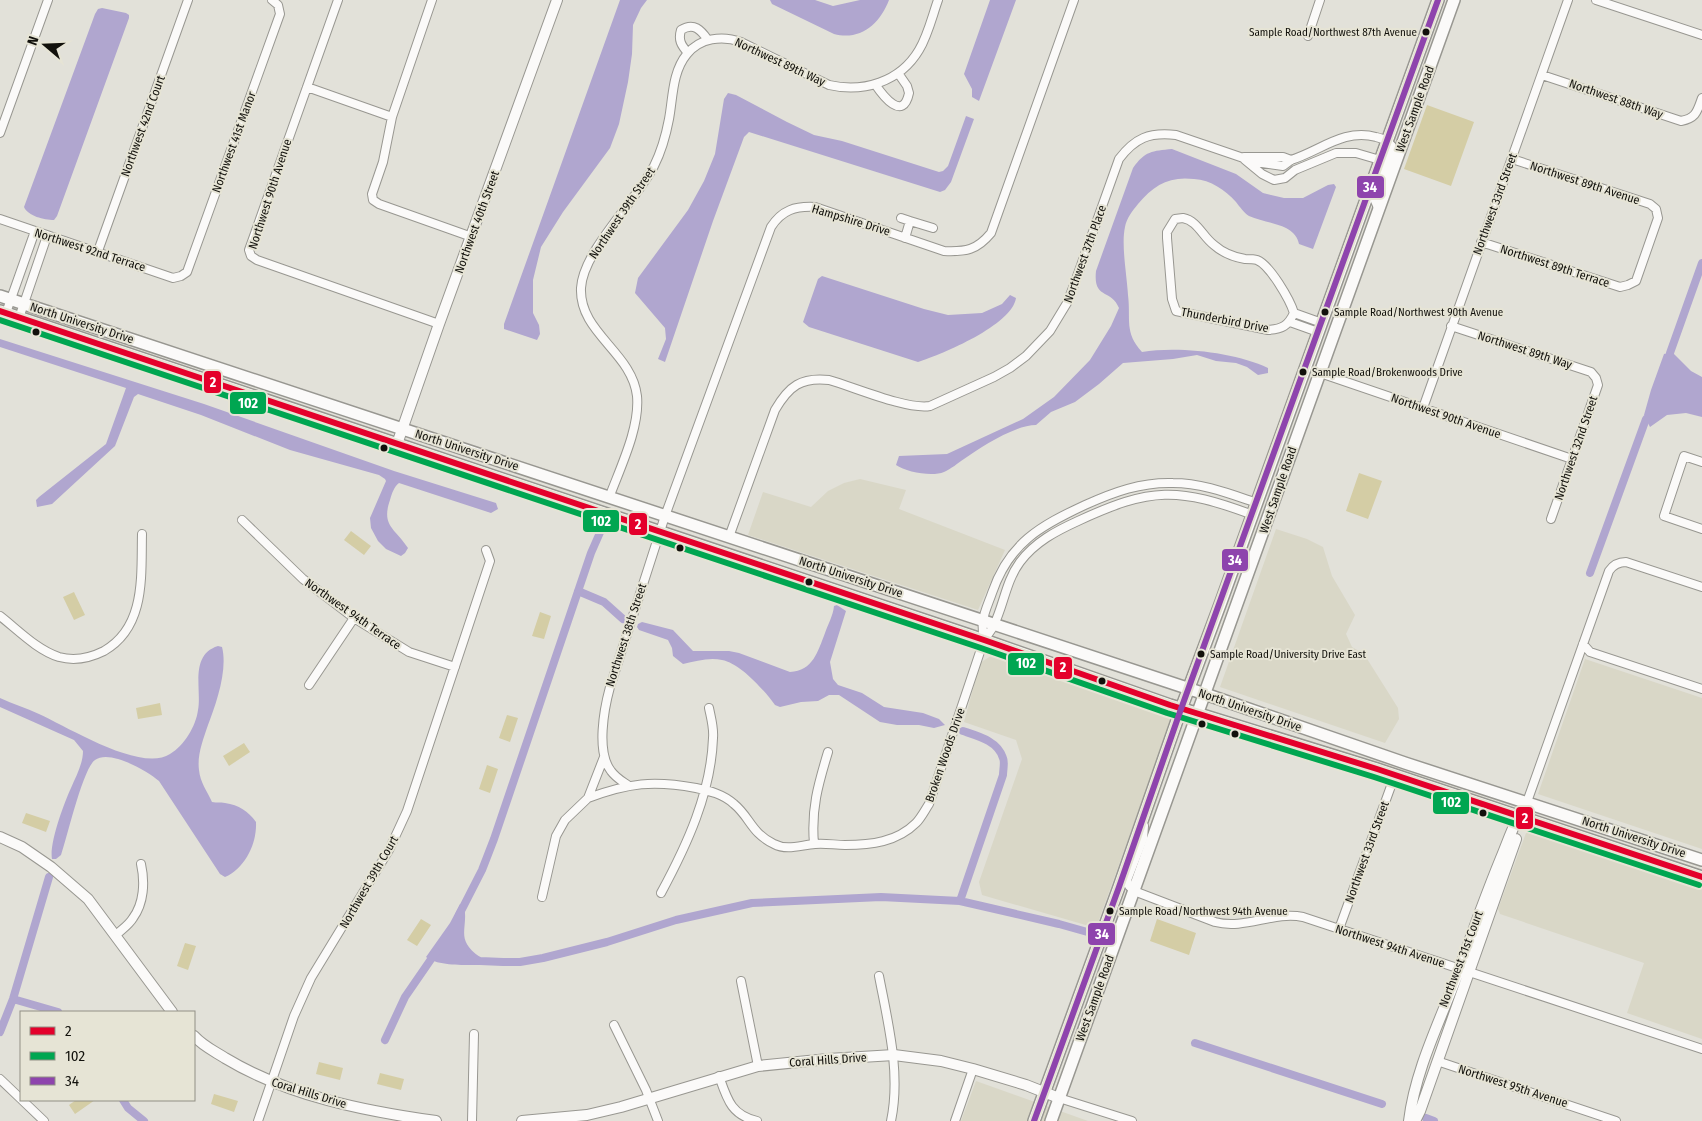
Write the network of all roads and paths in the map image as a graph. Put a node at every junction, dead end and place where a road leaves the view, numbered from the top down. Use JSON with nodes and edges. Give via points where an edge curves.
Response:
{"nodes":[{"id":1,"x":48,"y":0,"type":"edge"},
{"id":2,"x":188,"y":0,"type":"edge"},
{"id":3,"x":338,"y":0,"type":"edge"},
{"id":4,"x":432,"y":0,"type":"edge"},
{"id":5,"x":557,"y":0,"type":"edge"},
{"id":6,"x":938,"y":0,"type":"edge"},
{"id":7,"x":1074,"y":0,"type":"edge"},
{"id":8,"x":1320,"y":0,"type":"edge"},
{"id":9,"x":1438,"y":0,"type":"edge"},
{"id":10,"x":1454,"y":0,"type":"edge"},
{"id":11,"x":1568,"y":0,"type":"edge"},
{"id":12,"x":1596,"y":0,"type":"edge"},
{"id":13,"x":275,"y":3,"type":"edge"},
{"id":14,"x":1702,"y":35,"type":"edge"},
{"id":15,"x":1308,"y":36,"type":"dead end"},
{"id":16,"x":708,"y":40,"type":"junction"},
{"id":17,"x":688,"y":53,"type":"junction"},
{"id":18,"x":898,"y":73,"type":"junction"},
{"id":19,"x":1542,"y":75,"type":"junction"},
{"id":20,"x":875,"y":84,"type":"junction"},
{"id":21,"x":307,"y":87,"type":"junction"},
{"id":22,"x":1702,"y":98,"type":"edge"},
{"id":23,"x":392,"y":117,"type":"junction"},
{"id":24,"x":0,"y":133,"type":"edge"},
{"id":25,"x":1388,"y":140,"type":"junction"},
{"id":26,"x":1242,"y":158,"type":"junction"},
{"id":27,"x":1512,"y":159,"type":"junction"},
{"id":28,"x":1291,"y":160,"type":"junction"},
{"id":29,"x":1380,"y":160,"type":"junction"},
{"id":30,"x":1295,"y":170,"type":"junction"},
{"id":31,"x":1379,"y":210,"type":"junction"},
{"id":32,"x":901,"y":218,"type":"dead end"},
{"id":33,"x":0,"y":219,"type":"edge"},
{"id":34,"x":910,"y":221,"type":"junction"},
{"id":35,"x":933,"y":228,"type":"dead end"},
{"id":36,"x":34,"y":232,"type":"junction"},
{"id":37,"x":47,"y":236,"type":"junction"},
{"id":38,"x":472,"y":237,"type":"junction"},
{"id":39,"x":905,"y":238,"type":"junction"},
{"id":40,"x":1481,"y":242,"type":"junction"},
{"id":41,"x":98,"y":251,"type":"junction"},
{"id":42,"x":181,"y":276,"type":"joint"},
{"id":43,"x":1338,"y":279,"type":"junction"},
{"id":44,"x":1628,"y":285,"type":"joint"},
{"id":45,"x":6,"y":298,"type":"edge"},
{"id":46,"x":24,"y":304,"type":"junction"},
{"id":47,"x":3,"y":312,"type":"edge"},
{"id":48,"x":1294,"y":313,"type":"junction"},
{"id":49,"x":19,"y":318,"type":"junction"},
{"id":50,"x":1290,"y":322,"type":"junction"},
{"id":51,"x":439,"y":324,"type":"junction"},
{"id":52,"x":1451,"y":326,"type":"junction"},
{"id":53,"x":1320,"y":328,"type":"junction"},
{"id":54,"x":1320,"y":373,"type":"junction"},
{"id":55,"x":1596,"y":378,"type":"joint"},
{"id":56,"x":1300,"y":384,"type":"junction"},
{"id":57,"x":1423,"y":408,"type":"junction"},
{"id":58,"x":402,"y":430,"type":"junction"},
{"id":59,"x":397,"y":444,"type":"junction"},
{"id":60,"x":1572,"y":458,"type":"junction"},
{"id":61,"x":1702,"y":462,"type":"edge"},
{"id":62,"x":1285,"y":469,"type":"junction"},
{"id":63,"x":1190,"y":484,"type":"junction"},
{"id":64,"x":1111,"y":494,"type":"junction"},
{"id":65,"x":1188,"y":496,"type":"junction"},
{"id":66,"x":609,"y":498,"type":"junction"},
{"id":67,"x":1257,"y":503,"type":"junction"},
{"id":68,"x":1115,"y":504,"type":"junction"},
{"id":69,"x":1253,"y":515,"type":"junction"},
{"id":70,"x":665,"y":516,"type":"junction"},
{"id":71,"x":1551,"y":519,"type":"dead end"},
{"id":72,"x":242,"y":520,"type":"dead end"},
{"id":73,"x":1042,"y":526,"type":"junction"},
{"id":74,"x":1702,"y":529,"type":"edge"},
{"id":75,"x":659,"y":532,"type":"junction"},
{"id":76,"x":142,"y":534,"type":"dead end"},
{"id":77,"x":729,"y":537,"type":"junction"},
{"id":78,"x":1046,"y":537,"type":"junction"},
{"id":79,"x":486,"y":550,"type":"dead end"},
{"id":80,"x":846,"y":575,"type":"junction"},
{"id":81,"x":862,"y":581,"type":"junction"},
{"id":82,"x":1702,"y":587,"type":"edge"},
{"id":83,"x":994,"y":589,"type":"junction"},
{"id":84,"x":1004,"y":592,"type":"junction"},
{"id":85,"x":840,"y":593,"type":"junction"},
{"id":86,"x":857,"y":598,"type":"junction"},
{"id":87,"x":0,"y":616,"type":"edge"},
{"id":88,"x":354,"y":618,"type":"junction"},
{"id":89,"x":983,"y":621,"type":"junction"},
{"id":90,"x":994,"y":625,"type":"junction"},
{"id":91,"x":984,"y":640,"type":"junction"},
{"id":92,"x":1583,"y":644,"type":"junction"},
{"id":93,"x":1590,"y":652,"type":"junction"},
{"id":94,"x":1579,"y":654,"type":"junction"},
{"id":95,"x":455,"y":667,"type":"junction"},
{"id":96,"x":309,"y":685,"type":"dead end"},
{"id":97,"x":1189,"y":689,"type":"junction"},
{"id":98,"x":1702,"y":689,"type":"edge"},
{"id":99,"x":1205,"y":694,"type":"junction"},
{"id":100,"x":709,"y":708,"type":"dead end"},
{"id":101,"x":1181,"y":709,"type":"junction"},
{"id":102,"x":1198,"y":714,"type":"junction"},
{"id":103,"x":828,"y":752,"type":"dead end"},
{"id":104,"x":604,"y":757,"type":"junction"},
{"id":105,"x":1411,"y":764,"type":"junction"},
{"id":106,"x":1377,"y":769,"type":"junction"},
{"id":107,"x":1395,"y":775,"type":"junction"},
{"id":108,"x":629,"y":786,"type":"junction"},
{"id":109,"x":705,"y":790,"type":"junction"},
{"id":110,"x":588,"y":798,"type":"junction"},
{"id":111,"x":1527,"y":802,"type":"junction"},
{"id":112,"x":1144,"y":817,"type":"junction"},
{"id":113,"x":1520,"y":817,"type":"junction"},
{"id":114,"x":0,"y":837,"type":"edge"},
{"id":115,"x":814,"y":844,"type":"junction"},
{"id":116,"x":1702,"y":860,"type":"edge"},
{"id":117,"x":142,"y":864,"type":"dead end"},
{"id":118,"x":1702,"y":877,"type":"edge"},
{"id":119,"x":1119,"y":887,"type":"junction"},
{"id":120,"x":1134,"y":891,"type":"junction"},
{"id":121,"x":661,"y":893,"type":"dead end"},
{"id":122,"x":542,"y":897,"type":"dead end"},
{"id":123,"x":1339,"y":929,"type":"junction"},
{"id":124,"x":116,"y":936,"type":"junction"},
{"id":125,"x":1111,"y":953,"type":"junction"},
{"id":126,"x":1464,"y":970,"type":"junction"},
{"id":127,"x":879,"y":976,"type":"dead end"},
{"id":128,"x":741,"y":981,"type":"dead end"},
{"id":129,"x":171,"y":1011,"type":"edge"},
{"id":130,"x":614,"y":1025,"type":"dead end"},
{"id":131,"x":474,"y":1034,"type":"dead end"},
{"id":132,"x":195,"y":1037,"type":"edge"},
{"id":133,"x":1702,"y":1049,"type":"edge"},
{"id":134,"x":894,"y":1055,"type":"junction"},
{"id":135,"x":1438,"y":1061,"type":"junction"},
{"id":136,"x":758,"y":1066,"type":"junction"},
{"id":137,"x":972,"y":1069,"type":"junction"},
{"id":138,"x":719,"y":1076,"type":"junction"},
{"id":139,"x":0,"y":1079,"type":"edge"},
{"id":140,"x":271,"y":1081,"type":"junction"},
{"id":141,"x":1045,"y":1092,"type":"junction"},
{"id":142,"x":20,"y":1097,"type":"edge"},
{"id":143,"x":650,"y":1097,"type":"junction"},
{"id":144,"x":1059,"y":1098,"type":"junction"},
{"id":145,"x":24,"y":1101,"type":"edge"},
{"id":146,"x":44,"y":1121,"type":"edge"},
{"id":147,"x":258,"y":1121,"type":"edge"},
{"id":148,"x":436,"y":1121,"type":"edge"},
{"id":149,"x":472,"y":1121,"type":"edge"},
{"id":150,"x":522,"y":1121,"type":"edge"},
{"id":151,"x":658,"y":1121,"type":"edge"},
{"id":152,"x":756,"y":1121,"type":"edge"},
{"id":153,"x":890,"y":1121,"type":"edge"},
{"id":154,"x":955,"y":1121,"type":"edge"},
{"id":155,"x":1034,"y":1121,"type":"edge"},
{"id":156,"x":1051,"y":1121,"type":"edge"},
{"id":157,"x":1132,"y":1121,"type":"edge"},
{"id":158,"x":1409,"y":1121,"type":"edge"},
{"id":159,"x":1415,"y":1121,"type":"edge"},
{"id":160,"x":1616,"y":1121,"type":"edge"}],
"edges":[{"from":1,"to":24,"type":"street"},
{"from":2,"to":41,"type":"street","name":"Northwest 42nd Court"},
{"from":3,"to":21,"type":"street","name":"Northwest 90th Avenue"},
{"from":4,"to":23,"type":"street"},
{"from":5,"to":38,"type":"street","name":"Northwest 40th Street"},
{"from":6,"to":18,"type":"street","name":"Northwest 89th Way","via":[[920,48]]},
{"from":7,"to":39,"type":"street","name":"Hampshire Drive","via":[[991,233],[983,243],[960,251],[944,251]]},
{"from":8,"to":15,"type":"street"},
{"from":9,"to":25,"type":"main road","name":"West Sample Road"},
{"from":10,"to":31,"type":"main road","name":"West Sample Road"},
{"from":11,"to":19,"type":"street","name":"Northwest 33rd Street"},
{"from":12,"to":14,"type":"street"},
{"from":13,"to":42,"type":"street","name":"Northwest 41st Manor","via":[[280,14],[187,272]]},
{"from":16,"to":17,"type":"street"},
{"from":16,"to":17,"type":"street","via":[[698,28],[692,26],[681,30],[679,40]]},
{"from":16,"to":20,"type":"street","name":"Northwest 89th Way","via":[[727,38],[741,42],[829,85],[852,88]]},
{"from":17,"to":66,"type":"street","name":"Northwest 39th Street","via":[[676,77],[665,136],[654,165],[594,253],[581,288],[582,303],[593,328],[623,361],[637,397],[634,425]]},
{"from":18,"to":20,"type":"street","name":"Northwest 89th Way"},
{"from":18,"to":20,"type":"street","via":[[910,93],[902,105],[894,106],[887,101]]},
{"from":19,"to":22,"type":"street","name":"Northwest 88th Way","via":[[1681,121],[1690,119],[1697,112]]},
{"from":19,"to":27,"type":"street","name":"Northwest 33rd Street"},
{"from":21,"to":23,"type":"street"},
{"from":21,"to":51,"type":"street","name":"Northwest 90th Avenue","via":[[249,250],[251,256]]},
{"from":23,"to":38,"type":"street","via":[[383,162],[372,194],[374,200]]},
{"from":25,"to":28,"type":"street","via":[[1364,134],[1350,135]]},
{"from":25,"to":29,"type":"main road","name":"West Sample Road"},
{"from":25,"to":31,"type":"street","via":[[1392,146],[1391,156],[1375,201]]},
{"from":26,"to":28,"type":"street","name":"Northwest 37th Place","via":[[1283,157]]},
{"from":26,"to":30,"type":"street","name":"Northwest 37th Place","via":[[1274,180],[1285,178]]},
{"from":26,"to":77,"type":"street","name":"Northwest 37th Place","via":[[1163,133],[1132,144],[1119,160],[1060,317],[1026,356],[994,377],[922,408],[817,378],[806,380],[788,391],[775,410]]},
{"from":27,"to":40,"type":"street","name":"Northwest 33rd Street"},
{"from":27,"to":44,"type":"street","name":"Northwest 89th Avenue","via":[[1650,204],[1656,209],[1658,218],[1636,281]]},
{"from":28,"to":30,"type":"street"},
{"from":29,"to":30,"type":"street","name":"Northwest 37th Place","via":[[1343,152]]},
{"from":29,"to":43,"type":"main road","name":"West Sample Road"},
{"from":31,"to":54,"type":"main road","name":"West Sample Road"},
{"from":32,"to":34,"type":"street"},
{"from":33,"to":36,"type":"street","name":"Northwest 92nd Terrace"},
{"from":34,"to":35,"type":"street"},
{"from":34,"to":39,"type":"street"},
{"from":36,"to":37,"type":"street","name":"Northwest 92nd Terrace"},
{"from":36,"to":45,"type":"street"},
{"from":37,"to":41,"type":"street","name":"Northwest 92nd Terrace"},
{"from":37,"to":46,"type":"street"},
{"from":38,"to":51,"type":"street","name":"Northwest 40th Street"},
{"from":39,"to":70,"type":"street","name":"Hampshire Drive","via":[[815,207],[801,206],[777,218],[769,232]]},
{"from":40,"to":44,"type":"street","name":"Northwest 89th Terrace","via":[[1620,287]]},
{"from":40,"to":52,"type":"street","name":"Northwest 33rd Street"},
{"from":41,"to":42,"type":"street","name":"Northwest 92nd Terrace","via":[[174,278]]},
{"from":43,"to":53,"type":"main road","name":"West Sample Road"},
{"from":43,"to":54,"type":"main road","via":[[1337,300],[1315,360]]},
{"from":45,"to":46,"type":"main road","name":"North University Drive"},
{"from":45,"to":47,"type":"street"},
{"from":46,"to":49,"type":"street"},
{"from":46,"to":58,"type":"main road","name":"North University Drive"},
{"from":47,"to":49,"type":"main road","name":"North University Drive"},
{"from":48,"to":50,"type":"street"},
{"from":48,"to":50,"type":"street","name":"Thunderbird Drive","via":[[1286,293],[1265,266],[1257,260],[1225,253],[1207,239],[1190,219],[1175,220],[1167,238],[1172,299],[1176,311],[1268,330],[1284,327]]},
{"from":48,"to":53,"type":"street"},
{"from":49,"to":59,"type":"main road","name":"North University Drive"},
{"from":50,"to":53,"type":"street"},
{"from":51,"to":58,"type":"street","name":"Northwest 40th Street"},
{"from":52,"to":55,"type":"street","name":"Northwest 89th Way","via":[[1591,372]]},
{"from":52,"to":57,"type":"street","name":"Northwest 33rd Street"},
{"from":53,"to":56,"type":"main road","name":"West Sample Road"},
{"from":54,"to":57,"type":"street","name":"Northwest 90th Avenue"},
{"from":54,"to":62,"type":"main road","name":"West Sample Road"},
{"from":55,"to":60,"type":"street","name":"Northwest 32nd Street","via":[[1598,384]]},
{"from":56,"to":62,"type":"main road","via":[[1305,392],[1286,448]]},
{"from":56,"to":67,"type":"main road","name":"West Sample Road"},
{"from":57,"to":60,"type":"street","name":"Northwest 90th Avenue"},
{"from":58,"to":59,"type":"street","name":"Northwest 40th Street"},
{"from":58,"to":66,"type":"main road","name":"North University Drive"},
{"from":59,"to":75,"type":"main road","name":"North University Drive"},
{"from":60,"to":71,"type":"street","name":"Northwest 32nd Street"},
{"from":61,"to":74,"type":"street","via":[[1684,456],[1664,516]]},
{"from":62,"to":99,"type":"main road","name":"West Sample Road"},
{"from":63,"to":64,"type":"street","name":"Broken Woods Drive","via":[[1147,484]]},
{"from":63,"to":65,"type":"street"},
{"from":63,"to":67,"type":"street","name":"Broken Woods Drive"},
{"from":64,"to":68,"type":"street"},
{"from":64,"to":73,"type":"street","name":"Broken Woods Drive"},
{"from":65,"to":68,"type":"street","name":"Broken Woods Drive","via":[[1148,496]]},
{"from":65,"to":69,"type":"street","name":"Broken Woods Drive","via":[[1218,502]]},
{"from":66,"to":70,"type":"main road","name":"North University Drive"},
{"from":67,"to":69,"type":"main road","name":"West Sample Road"},
{"from":68,"to":78,"type":"street","name":"Broken Woods Drive"},
{"from":69,"to":97,"type":"main road","name":"West Sample Road"},
{"from":70,"to":75,"type":"street","name":"Northwest 38th Street"},
{"from":70,"to":77,"type":"main road","name":"North University Drive"},
{"from":72,"to":88,"type":"street","name":"Northwest 94th Terrace","via":[[303,579]]},
{"from":73,"to":78,"type":"street"},
{"from":73,"to":83,"type":"street","name":"Broken Woods Drive","via":[[1016,548],[1000,572]]},
{"from":75,"to":85,"type":"main road","name":"North University Drive"},
{"from":75,"to":104,"type":"street","name":"Northwest 38th Street","via":[[606,700]]},
{"from":76,"to":87,"type":"street","via":[[135,612],[125,633],[112,646],[84,658],[58,656]]},
{"from":77,"to":80,"type":"main road","name":"North University Drive"},
{"from":78,"to":84,"type":"street","name":"Broken Woods Drive","via":[[1022,559]]},
{"from":79,"to":95,"type":"street","name":"Northwest 39th Court","via":[[490,561]]},
{"from":80,"to":81,"type":"main road","name":"North University Drive"},
{"from":80,"to":85,"type":"main road"},
{"from":81,"to":86,"type":"main road"},
{"from":81,"to":89,"type":"main road","name":"North University Drive"},
{"from":82,"to":92,"type":"street","name":"Northwest 31st Court","via":[[1626,562],[1617,563],[1609,571]]},
{"from":83,"to":84,"type":"street"},
{"from":83,"to":89,"type":"street","name":"Broken Woods Drive"},
{"from":84,"to":90,"type":"street","name":"Broken Woods Drive"},
{"from":85,"to":86,"type":"main road","name":"North University Drive"},
{"from":86,"to":91,"type":"main road","name":"North University Drive"},
{"from":88,"to":95,"type":"street","name":"Northwest 94th Terrace","via":[[408,652]]},
{"from":88,"to":96,"type":"street"},
{"from":89,"to":90,"type":"main road","name":"North University Drive"},
{"from":89,"to":91,"type":"street","name":"Broken Woods Drive"},
{"from":90,"to":91,"type":"street","name":"Broken Woods Drive"},
{"from":90,"to":97,"type":"main road","name":"North University Drive"},
{"from":91,"to":101,"type":"main road","name":"North University Drive"},
{"from":91,"to":115,"type":"street","name":"Broken Woods Drive","via":[[929,804],[916,822],[900,836],[881,842]]},
{"from":92,"to":93,"type":"street"},
{"from":92,"to":94,"type":"street","name":"Northwest 31st Court"},
{"from":93,"to":94,"type":"street"},
{"from":93,"to":98,"type":"street"},
{"from":94,"to":111,"type":"street","name":"Northwest 31st Court"},
{"from":95,"to":140,"type":"street","name":"Northwest 39th Court","via":[[407,811],[389,850],[311,978]]},
{"from":97,"to":99,"type":"main road","name":"North University Drive"},
{"from":97,"to":101,"type":"main road","name":"West Sample Road"},
{"from":99,"to":102,"type":"main road","name":"West Sample Road"},
{"from":99,"to":105,"type":"main road","name":"North University Drive"},
{"from":100,"to":109,"type":"street","via":[[714,737]]},
{"from":101,"to":102,"type":"main road","name":"North University Drive"},
{"from":101,"to":112,"type":"main road","name":"West Sample Road"},
{"from":102,"to":106,"type":"main road","name":"North University Drive"},
{"from":102,"to":120,"type":"main road","name":"West Sample Road"},
{"from":103,"to":115,"type":"street","via":[[813,806]]},
{"from":104,"to":108,"type":"street","name":"Northwest 38th Street","via":[[609,770]]},
{"from":104,"to":110,"type":"street","name":"Northwest 38th Street"},
{"from":105,"to":106,"type":"main road"},
{"from":105,"to":107,"type":"main road"},
{"from":105,"to":111,"type":"main road","name":"North University Drive"},
{"from":106,"to":107,"type":"main road","name":"North University Drive"},
{"from":107,"to":113,"type":"main road","name":"North University Drive"},
{"from":107,"to":123,"type":"street","name":"Northwest 33rd Street"},
{"from":108,"to":109,"type":"street","name":"Broken Woods Drive","via":[[671,783]]},
{"from":108,"to":110,"type":"street","name":"Northwest 38th Street"},
{"from":109,"to":115,"type":"street","name":"Broken Woods Drive","via":[[724,796],[736,805],[759,834],[776,845],[796,848]]},
{"from":109,"to":121,"type":"street","via":[[680,857]]},
{"from":110,"to":122,"type":"street","name":"Northwest 38th Street","via":[[565,820],[556,836]]},
{"from":111,"to":113,"type":"street","name":"Northwest 31st Court"},
{"from":111,"to":116,"type":"main road","name":"North University Drive"},
{"from":112,"to":119,"type":"main road","name":"West Sample Road"},
{"from":112,"to":120,"type":"street","via":[[1143,839],[1128,880]]},
{"from":113,"to":118,"type":"main road","name":"North University Drive"},
{"from":113,"to":126,"type":"street","name":"Northwest 31st Court","via":[[1489,886]]},
{"from":114,"to":124,"type":"street","via":[[22,847],[51,867],[88,899]]},
{"from":117,"to":124,"type":"street","via":[[144,877],[140,905],[133,919]]},
{"from":119,"to":125,"type":"main road","via":[[1122,902],[1112,931]]},
{"from":119,"to":141,"type":"main road","name":"West Sample Road"},
{"from":120,"to":123,"type":"street","name":"Northwest 94th Avenue","via":[[1227,925],[1289,916],[1303,917]]},
{"from":120,"to":125,"type":"main road","name":"West Sample Road"},
{"from":123,"to":126,"type":"street","name":"Northwest 94th Avenue"},
{"from":124,"to":129,"type":"street"},
{"from":125,"to":144,"type":"main road","name":"West Sample Road"},
{"from":126,"to":133,"type":"street","name":"Northwest 94th Avenue"},
{"from":126,"to":135,"type":"street","name":"Northwest 31st Court"},
{"from":126,"to":158,"type":"street","name":"Northwest 31st Court","via":[[1442,1010]]},
{"from":127,"to":134,"type":"street"},
{"from":128,"to":136,"type":"street"},
{"from":130,"to":143,"type":"street"},
{"from":131,"to":149,"type":"street"},
{"from":132,"to":140,"type":"street","name":"Coral Hills Drive","via":[[238,1066]]},
{"from":134,"to":136,"type":"street","name":"Coral Hills Drive"},
{"from":134,"to":137,"type":"street","name":"Coral Hills Drive"},
{"from":134,"to":153,"type":"street","via":[[895,1096]]},
{"from":135,"to":159,"type":"street","name":"Northwest 31st Court"},
{"from":135,"to":160,"type":"street","name":"Northwest 95th Avenue"},
{"from":136,"to":138,"type":"street","name":"Coral Hills Drive"},
{"from":137,"to":141,"type":"street","name":"Coral Hills Drive"},
{"from":137,"to":154,"type":"street"},
{"from":138,"to":143,"type":"street","name":"Coral Hills Drive"},
{"from":138,"to":152,"type":"street","via":[[735,1111]]},
{"from":139,"to":142,"type":"street"},
{"from":140,"to":147,"type":"street","name":"Northwest 39th Court"},
{"from":140,"to":148,"type":"street","name":"Coral Hills Drive","via":[[351,1106]]},
{"from":141,"to":144,"type":"street","name":"Coral Hills Drive"},
{"from":141,"to":155,"type":"main road","name":"West Sample Road"},
{"from":143,"to":150,"type":"street","name":"Coral Hills Drive","via":[[587,1115]]},
{"from":143,"to":151,"type":"street"},
{"from":144,"to":156,"type":"main road","name":"West Sample Road"},
{"from":144,"to":157,"type":"street","name":"Coral Hills Drive"},
{"from":145,"to":146,"type":"street"}]}
